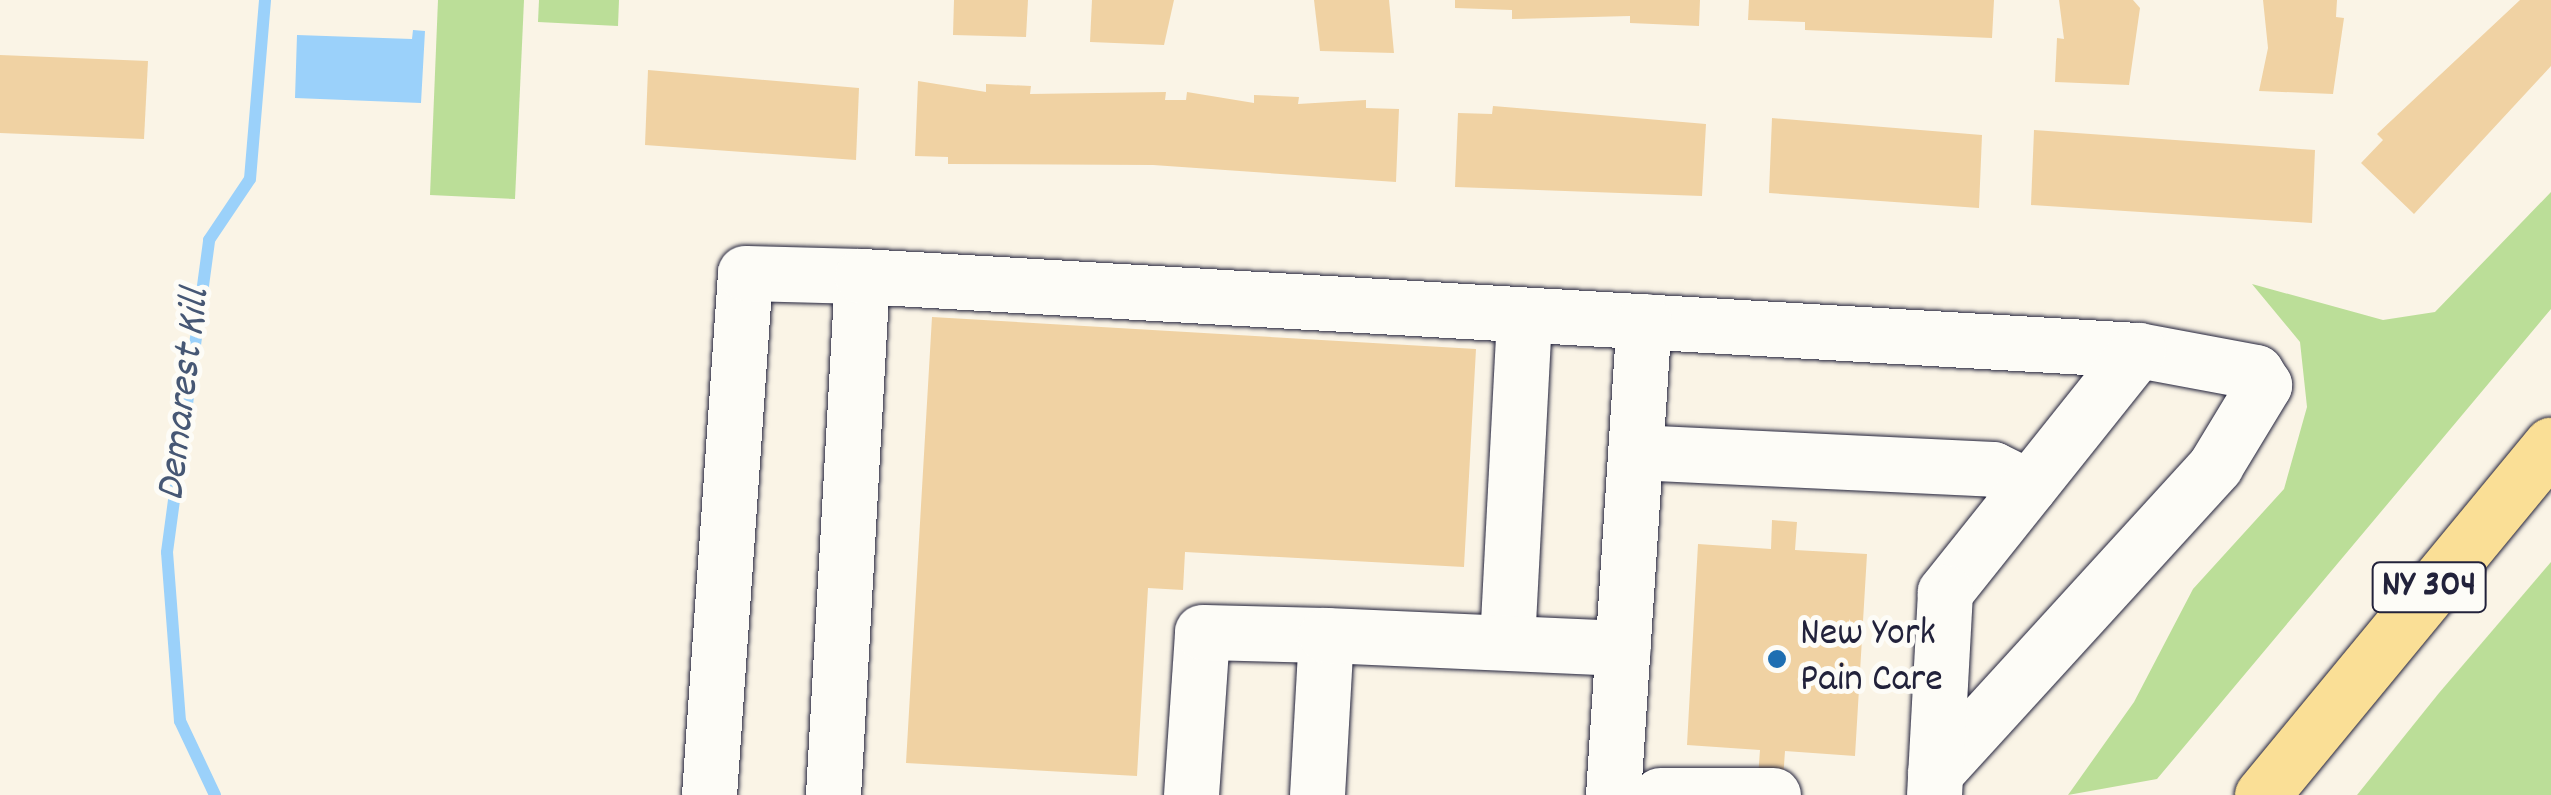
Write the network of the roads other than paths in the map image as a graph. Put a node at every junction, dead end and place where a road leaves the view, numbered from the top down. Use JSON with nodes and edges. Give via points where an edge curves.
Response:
{"nodes":[{"id":1,"x":862,"y":276,"type":"junction"},
{"id":2,"x":1524,"y":317,"type":"junction"},
{"id":3,"x":1644,"y":321,"type":"junction"},
{"id":4,"x":2138,"y":350,"type":"junction"},
{"id":5,"x":2551,"y":444,"type":"edge"},
{"id":6,"x":1636,"y":452,"type":"junction"},
{"id":7,"x":2030,"y":487,"type":"junction"},
{"id":8,"x":1326,"y":634,"type":"junction"},
{"id":9,"x":1507,"y":642,"type":"junction"},
{"id":10,"x":1624,"y":648,"type":"junction"},
{"id":11,"x":1934,"y":784,"type":"edge"},
{"id":12,"x":709,"y":795,"type":"edge"},
{"id":13,"x":834,"y":795,"type":"edge"},
{"id":14,"x":1191,"y":795,"type":"edge"},
{"id":15,"x":1317,"y":795,"type":"edge"},
{"id":16,"x":1613,"y":795,"type":"edge"},
{"id":17,"x":1660,"y":795,"type":"edge"},
{"id":18,"x":1772,"y":795,"type":"edge"},
{"id":19,"x":2262,"y":795,"type":"edge"}],
"edges":[{"from":1,"to":2,"type":"lane"},
{"from":1,"to":12,"type":"lane","via":[[745,273]]},
{"from":1,"to":13,"type":"lane"},
{"from":2,"to":3,"type":"lane"},
{"from":2,"to":9,"type":"lane"},
{"from":3,"to":4,"type":"lane"},
{"from":3,"to":6,"type":"lane"},
{"from":4,"to":7,"type":"lane"},
{"from":4,"to":11,"type":"lane","via":[[2256,372],[2264,384],[2215,466]]},
{"from":5,"to":19,"type":"main road","number":"NY 304"},
{"from":6,"to":7,"type":"lane","via":[[1993,469]]},
{"from":6,"to":10,"type":"lane"},
{"from":7,"to":11,"type":"lane","via":[[1946,592]]},
{"from":8,"to":9,"type":"lane"},
{"from":8,"to":14,"type":"lane","via":[[1202,632]]},
{"from":8,"to":15,"type":"lane"},
{"from":9,"to":10,"type":"lane"},
{"from":10,"to":16,"type":"lane"},
{"from":17,"to":18,"type":"lane"}]}
